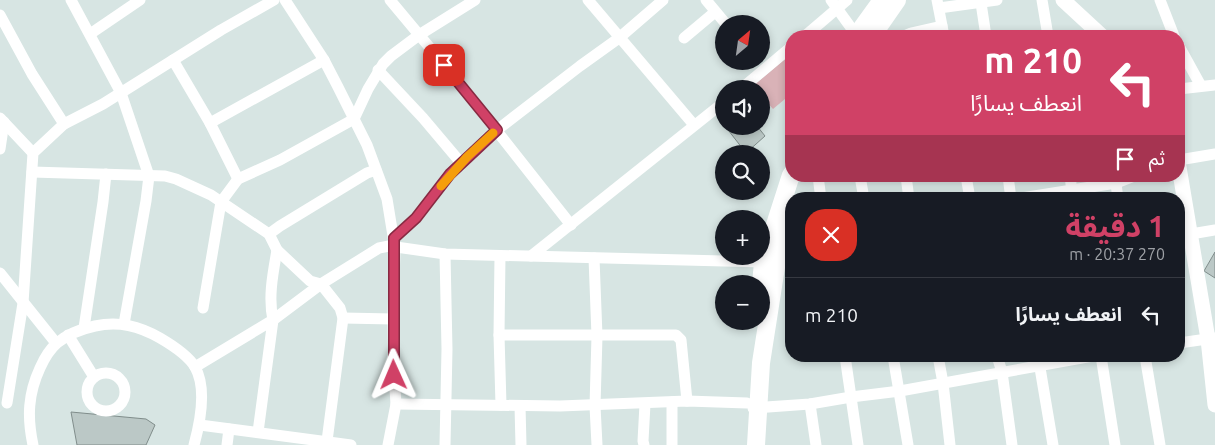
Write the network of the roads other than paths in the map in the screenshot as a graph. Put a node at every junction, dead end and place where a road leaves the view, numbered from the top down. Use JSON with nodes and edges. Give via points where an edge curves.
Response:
{"nodes":[{"id":1,"x":71,"y":0,"type":"edge"},
{"id":2,"x":140,"y":0,"type":"edge"},
{"id":3,"x":274,"y":0,"type":"edge"},
{"id":4,"x":285,"y":0,"type":"edge"},
{"id":5,"x":390,"y":0,"type":"edge"},
{"id":6,"x":475,"y":0,"type":"edge"},
{"id":7,"x":588,"y":0,"type":"edge"},
{"id":8,"x":663,"y":0,"type":"edge"},
{"id":9,"x":847,"y":0,"type":"edge"},
{"id":10,"x":882,"y":0,"type":"edge"},
{"id":11,"x":897,"y":0,"type":"edge"},
{"id":12,"x":997,"y":0,"type":"edge"},
{"id":13,"x":1042,"y":0,"type":"edge"},
{"id":14,"x":1062,"y":0,"type":"edge"},
{"id":15,"x":1160,"y":0,"type":"edge"},
{"id":16,"x":980,"y":2,"type":"junction"},
{"id":17,"x":712,"y":4,"type":"edge"},
{"id":18,"x":834,"y":4,"type":"edge"},
{"id":19,"x":938,"y":4,"type":"edge"},
{"id":20,"x":0,"y":15,"type":"edge"},
{"id":21,"x":720,"y":15,"type":"edge"},
{"id":22,"x":810,"y":30,"type":"edge"},
{"id":23,"x":853,"y":30,"type":"edge"},
{"id":24,"x":861,"y":30,"type":"edge"},
{"id":25,"x":876,"y":30,"type":"edge"},
{"id":26,"x":943,"y":30,"type":"edge"},
{"id":27,"x":985,"y":30,"type":"edge"},
{"id":28,"x":1047,"y":30,"type":"edge"},
{"id":29,"x":1094,"y":30,"type":"edge"},
{"id":30,"x":1172,"y":30,"type":"edge"},
{"id":31,"x":90,"y":34,"type":"junction"},
{"id":32,"x":419,"y":36,"type":"junction"},
{"id":33,"x":619,"y":38,"type":"junction"},
{"id":34,"x":684,"y":38,"type":"dead end"},
{"id":35,"x":785,"y":52,"type":"edge"},
{"id":36,"x":1185,"y":57,"type":"edge"},
{"id":37,"x":173,"y":60,"type":"junction"},
{"id":38,"x":324,"y":60,"type":"junction"},
{"id":39,"x":770,"y":61,"type":"edge"},
{"id":40,"x":378,"y":70,"type":"junction"},
{"id":41,"x":758,"y":70,"type":"edge"},
{"id":42,"x":749,"y":80,"type":"edge"},
{"id":43,"x":1215,"y":85,"type":"edge"},
{"id":44,"x":1200,"y":86,"type":"junction"},
{"id":45,"x":1185,"y":87,"type":"edge"},
{"id":46,"x":121,"y":92,"type":"junction"},
{"id":47,"x":715,"y":109,"type":"edge"},
{"id":48,"x":354,"y":119,"type":"junction"},
{"id":49,"x":2,"y":120,"type":"edge"},
{"id":50,"x":210,"y":123,"type":"junction"},
{"id":51,"x":64,"y":124,"type":"junction"},
{"id":52,"x":694,"y":125,"type":"junction"},
{"id":53,"x":497,"y":130,"type":"junction"},
{"id":54,"x":0,"y":149,"type":"edge"},
{"id":55,"x":33,"y":153,"type":"junction"},
{"id":56,"x":1215,"y":154,"type":"edge"},
{"id":57,"x":1185,"y":159,"type":"edge"},
{"id":58,"x":461,"y":163,"type":"junction"},
{"id":59,"x":376,"y":170,"type":"junction"},
{"id":60,"x":32,"y":172,"type":"junction"},
{"id":61,"x":106,"y":174,"type":"junction"},
{"id":62,"x":149,"y":176,"type":"junction"},
{"id":63,"x":238,"y":179,"type":"junction"},
{"id":64,"x":1109,"y":182,"type":"edge"},
{"id":65,"x":1078,"y":192,"type":"edge"},
{"id":66,"x":785,"y":194,"type":"edge"},
{"id":67,"x":1185,"y":200,"type":"edge"},
{"id":68,"x":221,"y":202,"type":"junction"},
{"id":69,"x":571,"y":225,"type":"junction"},
{"id":70,"x":785,"y":228,"type":"edge"},
{"id":71,"x":1215,"y":230,"type":"edge"},
{"id":72,"x":269,"y":234,"type":"junction"},
{"id":73,"x":1191,"y":234,"type":"junction"},
{"id":74,"x":770,"y":240,"type":"edge"},
{"id":75,"x":394,"y":243,"type":"junction"},
{"id":76,"x":277,"y":250,"type":"junction"},
{"id":77,"x":445,"y":254,"type":"junction"},
{"id":78,"x":500,"y":256,"type":"junction"},
{"id":79,"x":531,"y":256,"type":"junction"},
{"id":80,"x":594,"y":258,"type":"junction"},
{"id":81,"x":715,"y":261,"type":"edge"},
{"id":82,"x":0,"y":273,"type":"edge"},
{"id":83,"x":321,"y":284,"type":"junction"},
{"id":84,"x":23,"y":302,"type":"junction"},
{"id":85,"x":204,"y":308,"type":"dead end"},
{"id":86,"x":343,"y":318,"type":"junction"},
{"id":87,"x":392,"y":319,"type":"junction"},
{"id":88,"x":273,"y":320,"type":"junction"},
{"id":89,"x":124,"y":324,"type":"junction"},
{"id":90,"x":84,"y":328,"type":"junction"},
{"id":91,"x":755,"y":330,"type":"edge"},
{"id":92,"x":68,"y":335,"type":"junction"},
{"id":93,"x":499,"y":335,"type":"junction"},
{"id":94,"x":597,"y":336,"type":"junction"},
{"id":95,"x":1211,"y":338,"type":"edge"},
{"id":96,"x":1185,"y":342,"type":"edge"},
{"id":97,"x":56,"y":343,"type":"junction"},
{"id":98,"x":846,"y":362,"type":"edge"},
{"id":99,"x":894,"y":362,"type":"edge"},
{"id":100,"x":939,"y":362,"type":"edge"},
{"id":101,"x":998,"y":362,"type":"edge"},
{"id":102,"x":1035,"y":362,"type":"edge"},
{"id":103,"x":1038,"y":362,"type":"edge"},
{"id":104,"x":1102,"y":362,"type":"edge"},
{"id":105,"x":1146,"y":362,"type":"edge"},
{"id":106,"x":195,"y":367,"type":"junction"},
{"id":107,"x":1002,"y":372,"type":"junction"},
{"id":108,"x":94,"y":377,"type":"dead end"},
{"id":109,"x":943,"y":383,"type":"junction"},
{"id":110,"x":900,"y":391,"type":"junction"},
{"id":111,"x":851,"y":397,"type":"junction"},
{"id":112,"x":687,"y":401,"type":"junction"},
{"id":113,"x":4,"y":402,"type":"edge"},
{"id":114,"x":672,"y":402,"type":"junction"},
{"id":115,"x":396,"y":404,"type":"junction"},
{"id":116,"x":446,"y":404,"type":"junction"},
{"id":117,"x":645,"y":404,"type":"junction"},
{"id":118,"x":810,"y":404,"type":"junction"},
{"id":119,"x":29,"y":405,"type":"junction"},
{"id":120,"x":501,"y":405,"type":"junction"},
{"id":121,"x":1215,"y":405,"type":"edge"},
{"id":122,"x":520,"y":406,"type":"junction"},
{"id":123,"x":595,"y":406,"type":"junction"},
{"id":124,"x":750,"y":406,"type":"junction"},
{"id":125,"x":200,"y":425,"type":"junction"},
{"id":126,"x":229,"y":429,"type":"junction"},
{"id":127,"x":258,"y":432,"type":"junction"},
{"id":128,"x":296,"y":441,"type":"edge"},
{"id":129,"x":327,"y":441,"type":"junction"},
{"id":130,"x":33,"y":445,"type":"edge"},
{"id":131,"x":194,"y":445,"type":"edge"},
{"id":132,"x":227,"y":445,"type":"edge"},
{"id":133,"x":351,"y":445,"type":"edge"},
{"id":134,"x":388,"y":445,"type":"edge"},
{"id":135,"x":445,"y":445,"type":"edge"},
{"id":136,"x":521,"y":445,"type":"edge"},
{"id":137,"x":597,"y":445,"type":"edge"},
{"id":138,"x":644,"y":445,"type":"edge"},
{"id":139,"x":672,"y":445,"type":"edge"},
{"id":140,"x":745,"y":445,"type":"edge"},
{"id":141,"x":756,"y":445,"type":"edge"},
{"id":142,"x":816,"y":445,"type":"edge"},
{"id":143,"x":858,"y":445,"type":"edge"},
{"id":144,"x":908,"y":445,"type":"edge"},
{"id":145,"x":950,"y":445,"type":"edge"},
{"id":146,"x":1012,"y":445,"type":"edge"},
{"id":147,"x":1053,"y":445,"type":"edge"},
{"id":148,"x":1115,"y":445,"type":"edge"},
{"id":149,"x":1160,"y":445,"type":"edge"}],
"edges":[{"from":1,"to":31,"type":"street"},
{"from":2,"to":31,"type":"street"},
{"from":3,"to":37,"type":"street"},
{"from":4,"to":38,"type":"street"},
{"from":5,"to":32,"type":"street"},
{"from":6,"to":32,"type":"street"},
{"from":7,"to":33,"type":"street"},
{"from":8,"to":33,"type":"street"},
{"from":9,"to":18,"type":"street"},
{"from":10,"to":24,"type":"main road"},
{"from":11,"to":25,"type":"main road"},
{"from":12,"to":16,"type":"street"},
{"from":13,"to":28,"type":"street"},
{"from":14,"to":29,"type":"main road"},
{"from":15,"to":30,"type":"street"},
{"from":16,"to":19,"type":"street"},
{"from":16,"to":27,"type":"street"},
{"from":17,"to":21,"type":"street"},
{"from":17,"to":34,"type":"street"},
{"from":18,"to":22,"type":"street"},
{"from":18,"to":23,"type":"street"},
{"from":19,"to":26,"type":"street"},
{"from":20,"to":51,"type":"street"},
{"from":31,"to":46,"type":"street"},
{"from":32,"to":40,"type":"street"},
{"from":32,"to":53,"type":"street"},
{"from":33,"to":52,"type":"street"},
{"from":33,"to":53,"type":"street"},
{"from":35,"to":39,"type":"street"},
{"from":36,"to":44,"type":"street"},
{"from":37,"to":46,"type":"street"},
{"from":37,"to":50,"type":"street"},
{"from":38,"to":48,"type":"street"},
{"from":38,"to":50,"type":"street"},
{"from":40,"to":48,"type":"street"},
{"from":40,"to":58,"type":"street"},
{"from":41,"to":42,"type":"street"},
{"from":43,"to":44,"type":"street"},
{"from":44,"to":45,"type":"street"},
{"from":46,"to":51,"type":"street"},
{"from":46,"to":62,"type":"street"},
{"from":47,"to":52,"type":"street"},
{"from":48,"to":59,"type":"street"},
{"from":48,"to":63,"type":"street"},
{"from":49,"to":54,"type":"street"},
{"from":49,"to":55,"type":"street"},
{"from":50,"to":63,"type":"street"},
{"from":51,"to":55,"type":"street"},
{"from":52,"to":69,"type":"street"},
{"from":53,"to":58,"type":"street"},
{"from":53,"to":69,"type":"street"},
{"from":55,"to":60,"type":"street"},
{"from":56,"to":57,"type":"street"},
{"from":58,"to":75,"type":"street"},
{"from":59,"to":72,"type":"street","via":[[367,172]]},
{"from":59,"to":75,"type":"street","via":[[387,199]]},
{"from":60,"to":61,"type":"street"},
{"from":60,"to":84,"type":"street"},
{"from":61,"to":62,"type":"street"},
{"from":61,"to":90,"type":"street"},
{"from":62,"to":68,"type":"street","via":[[176,178]]},
{"from":62,"to":89,"type":"street"},
{"from":63,"to":68,"type":"street"},
{"from":64,"to":65,"type":"street"},
{"from":66,"to":74,"type":"main road"},
{"from":67,"to":73,"type":"main road"},
{"from":68,"to":72,"type":"street"},
{"from":68,"to":85,"type":"street"},
{"from":69,"to":79,"type":"street"},
{"from":70,"to":124,"type":"main road"},
{"from":71,"to":73,"type":"street"},
{"from":72,"to":76,"type":"street"},
{"from":73,"to":95,"type":"main road"},
{"from":75,"to":77,"type":"street"},
{"from":75,"to":83,"type":"street","via":[[379,248]]},
{"from":75,"to":87,"type":"street"},
{"from":76,"to":83,"type":"street","via":[[310,281]]},
{"from":76,"to":88,"type":"street","via":[[270,308]]},
{"from":77,"to":78,"type":"street"},
{"from":77,"to":116,"type":"street"},
{"from":78,"to":79,"type":"street"},
{"from":78,"to":93,"type":"street"},
{"from":79,"to":80,"type":"street"},
{"from":80,"to":81,"type":"street"},
{"from":80,"to":94,"type":"street"},
{"from":82,"to":84,"type":"street"},
{"from":83,"to":86,"type":"street","via":[[340,308]]},
{"from":83,"to":88,"type":"street"},
{"from":84,"to":97,"type":"street"},
{"from":84,"to":113,"type":"street"},
{"from":86,"to":87,"type":"street"},
{"from":86,"to":129,"type":"street"},
{"from":87,"to":115,"type":"street"},
{"from":88,"to":106,"type":"street"},
{"from":88,"to":127,"type":"street"},
{"from":89,"to":90,"type":"street"},
{"from":89,"to":106,"type":"street","via":[[144,329],[165,341]]},
{"from":90,"to":92,"type":"street"},
{"from":91,"to":124,"type":"main road"},
{"from":92,"to":97,"type":"street"},
{"from":92,"to":108,"type":"street"},
{"from":93,"to":94,"type":"street"},
{"from":93,"to":120,"type":"street"},
{"from":94,"to":112,"type":"street","via":[[679,337]]},
{"from":94,"to":123,"type":"street"},
{"from":95,"to":96,"type":"street"},
{"from":95,"to":121,"type":"main road"},
{"from":97,"to":119,"type":"street","via":[[35,380]]},
{"from":98,"to":111,"type":"street"},
{"from":99,"to":110,"type":"street"},
{"from":100,"to":109,"type":"street"},
{"from":101,"to":107,"type":"street"},
{"from":102,"to":107,"type":"street"},
{"from":103,"to":147,"type":"street"},
{"from":104,"to":148,"type":"street"},
{"from":105,"to":149,"type":"street"},
{"from":106,"to":125,"type":"street","via":[[201,388]]},
{"from":107,"to":109,"type":"street"},
{"from":107,"to":146,"type":"street"},
{"from":109,"to":110,"type":"street"},
{"from":109,"to":145,"type":"street"},
{"from":110,"to":111,"type":"street"},
{"from":110,"to":144,"type":"street"},
{"from":111,"to":118,"type":"street"},
{"from":111,"to":143,"type":"street"},
{"from":112,"to":114,"type":"street"},
{"from":112,"to":124,"type":"street"},
{"from":113,"to":119,"type":"street"},
{"from":114,"to":117,"type":"street"},
{"from":114,"to":139,"type":"street"},
{"from":115,"to":116,"type":"street"},
{"from":115,"to":134,"type":"street"},
{"from":116,"to":120,"type":"street"},
{"from":116,"to":135,"type":"street"},
{"from":117,"to":123,"type":"street"},
{"from":117,"to":138,"type":"street"},
{"from":118,"to":124,"type":"street"},
{"from":118,"to":142,"type":"street"},
{"from":119,"to":130,"type":"street"},
{"from":120,"to":122,"type":"street"},
{"from":122,"to":123,"type":"street"},
{"from":122,"to":136,"type":"street"},
{"from":123,"to":137,"type":"street"},
{"from":124,"to":140,"type":"main road"},
{"from":124,"to":141,"type":"main road"},
{"from":125,"to":126,"type":"street"},
{"from":125,"to":131,"type":"street"},
{"from":126,"to":127,"type":"street"},
{"from":126,"to":132,"type":"street"},
{"from":127,"to":128,"type":"street"},
{"from":128,"to":129,"type":"street"},
{"from":129,"to":133,"type":"street"}]}
